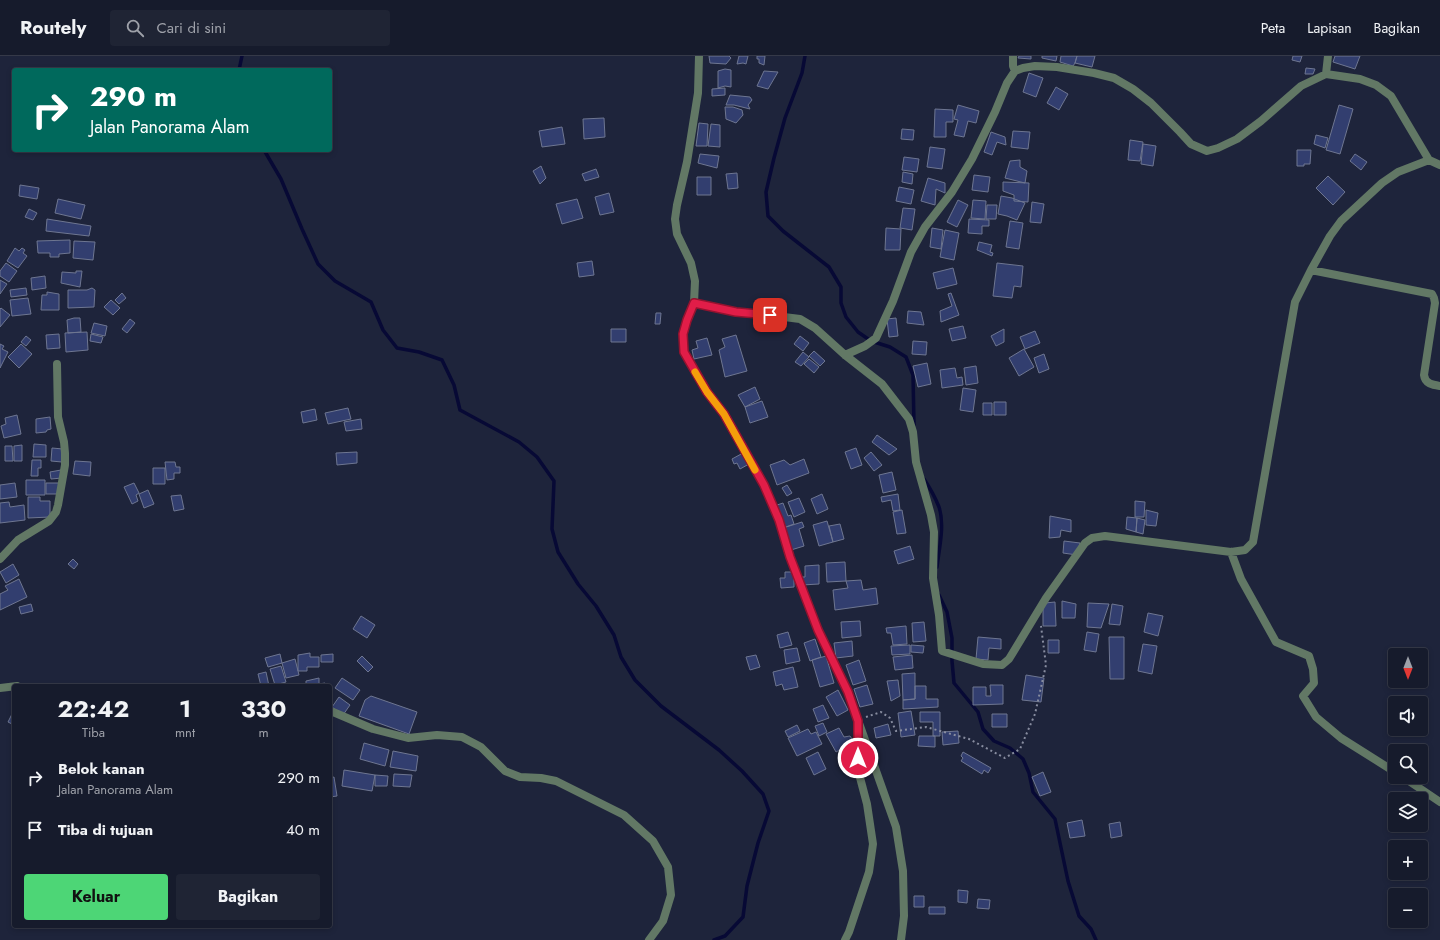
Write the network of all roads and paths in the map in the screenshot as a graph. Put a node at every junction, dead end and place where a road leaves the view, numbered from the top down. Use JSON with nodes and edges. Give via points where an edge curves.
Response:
{"nodes":[{"id":1,"x":699,"y":56,"type":"edge"},
{"id":2,"x":1013,"y":56,"type":"edge"},
{"id":3,"x":1328,"y":56,"type":"edge"},
{"id":4,"x":1015,"y":72,"type":"junction"},
{"id":5,"x":1326,"y":74,"type":"junction"},
{"id":6,"x":1429,"y":160,"type":"junction"},
{"id":7,"x":1440,"y":165,"type":"edge"},
{"id":8,"x":1311,"y":270,"type":"junction"},
{"id":9,"x":694,"y":303,"type":"junction"},
{"id":10,"x":845,"y":355,"type":"junction"},
{"id":11,"x":56,"y":364,"type":"dead end"},
{"id":12,"x":1440,"y":386,"type":"edge"},
{"id":13,"x":1230,"y":552,"type":"junction"},
{"id":14,"x":0,"y":559,"type":"edge"},
{"id":15,"x":1038,"y":610,"type":"junction"},
{"id":16,"x":12,"y":687,"type":"edge"},
{"id":17,"x":0,"y":688,"type":"edge"},
{"id":18,"x":332,"y":712,"type":"edge"},
{"id":19,"x":858,"y":721,"type":"junction"},
{"id":20,"x":1388,"y":768,"type":"edge"},
{"id":21,"x":1413,"y":784,"type":"edge"},
{"id":22,"x":1440,"y":802,"type":"edge"},
{"id":23,"x":649,"y":940,"type":"edge"},
{"id":24,"x":844,"y":940,"type":"edge"},
{"id":25,"x":901,"y":940,"type":"edge"}],
"edges":[{"from":1,"to":9,"type":"street","via":[[698,93],[675,219],[676,234],[691,263],[695,281]]},
{"from":2,"to":4,"type":"street"},
{"from":3,"to":5,"type":"street"},
{"from":4,"to":5,"type":"street","via":[[1035,66],[1057,67],[1114,78],[1151,103],[1191,144],[1207,151],[1237,139],[1301,86]]},
{"from":4,"to":10,"type":"street","via":[[1007,83],[972,159],[952,192],[925,227],[911,252],[876,338]]},
{"from":5,"to":6,"type":"street","via":[[1360,79],[1376,85],[1391,96]]},
{"from":6,"to":7,"type":"street"},
{"from":6,"to":8,"type":"street","via":[[1398,172],[1382,183],[1341,221]]},
{"from":8,"to":12,"type":"street","via":[[1432,294],[1435,303],[1424,375],[1430,384]]},
{"from":8,"to":13,"type":"street","via":[[1295,302],[1253,542],[1245,550]]},
{"from":9,"to":10,"type":"street","via":[[736,312],[800,320],[815,328]]},
{"from":9,"to":19,"type":"street","via":[[683,334],[684,352],[707,392],[724,414],[764,485],[818,630],[848,692]]},
{"from":10,"to":15,"type":"street","via":[[882,384],[909,419],[916,462],[934,532],[933,578],[942,651],[983,664],[1002,665],[1009,659]]},
{"from":11,"to":14,"type":"street","via":[[58,417],[65,453],[56,512],[49,521],[18,540]]},
{"from":13,"to":15,"type":"street","via":[[1106,536],[1092,538],[1085,543]]},
{"from":13,"to":20,"type":"street","via":[[1241,579],[1276,642],[1309,656],[1314,683],[1303,696],[1316,717],[1341,738]]},
{"from":15,"to":19,"type":"path","via":[[1046,665],[1035,714],[1020,749],[1005,758],[969,739],[926,727],[896,731],[890,718],[881,712]]},
{"from":16,"to":17,"type":"street"},
{"from":18,"to":23,"type":"street","via":[[373,729],[408,738],[437,735],[462,737],[481,746],[505,771],[520,777],[556,781],[624,815],[652,841],[668,866],[671,895],[663,921]]},
{"from":19,"to":24,"type":"street","via":[[858,770],[867,804],[873,844],[869,872]]},
{"from":19,"to":25,"type":"street","via":[[896,827],[903,871],[904,916]]},
{"from":21,"to":22,"type":"street"}]}
